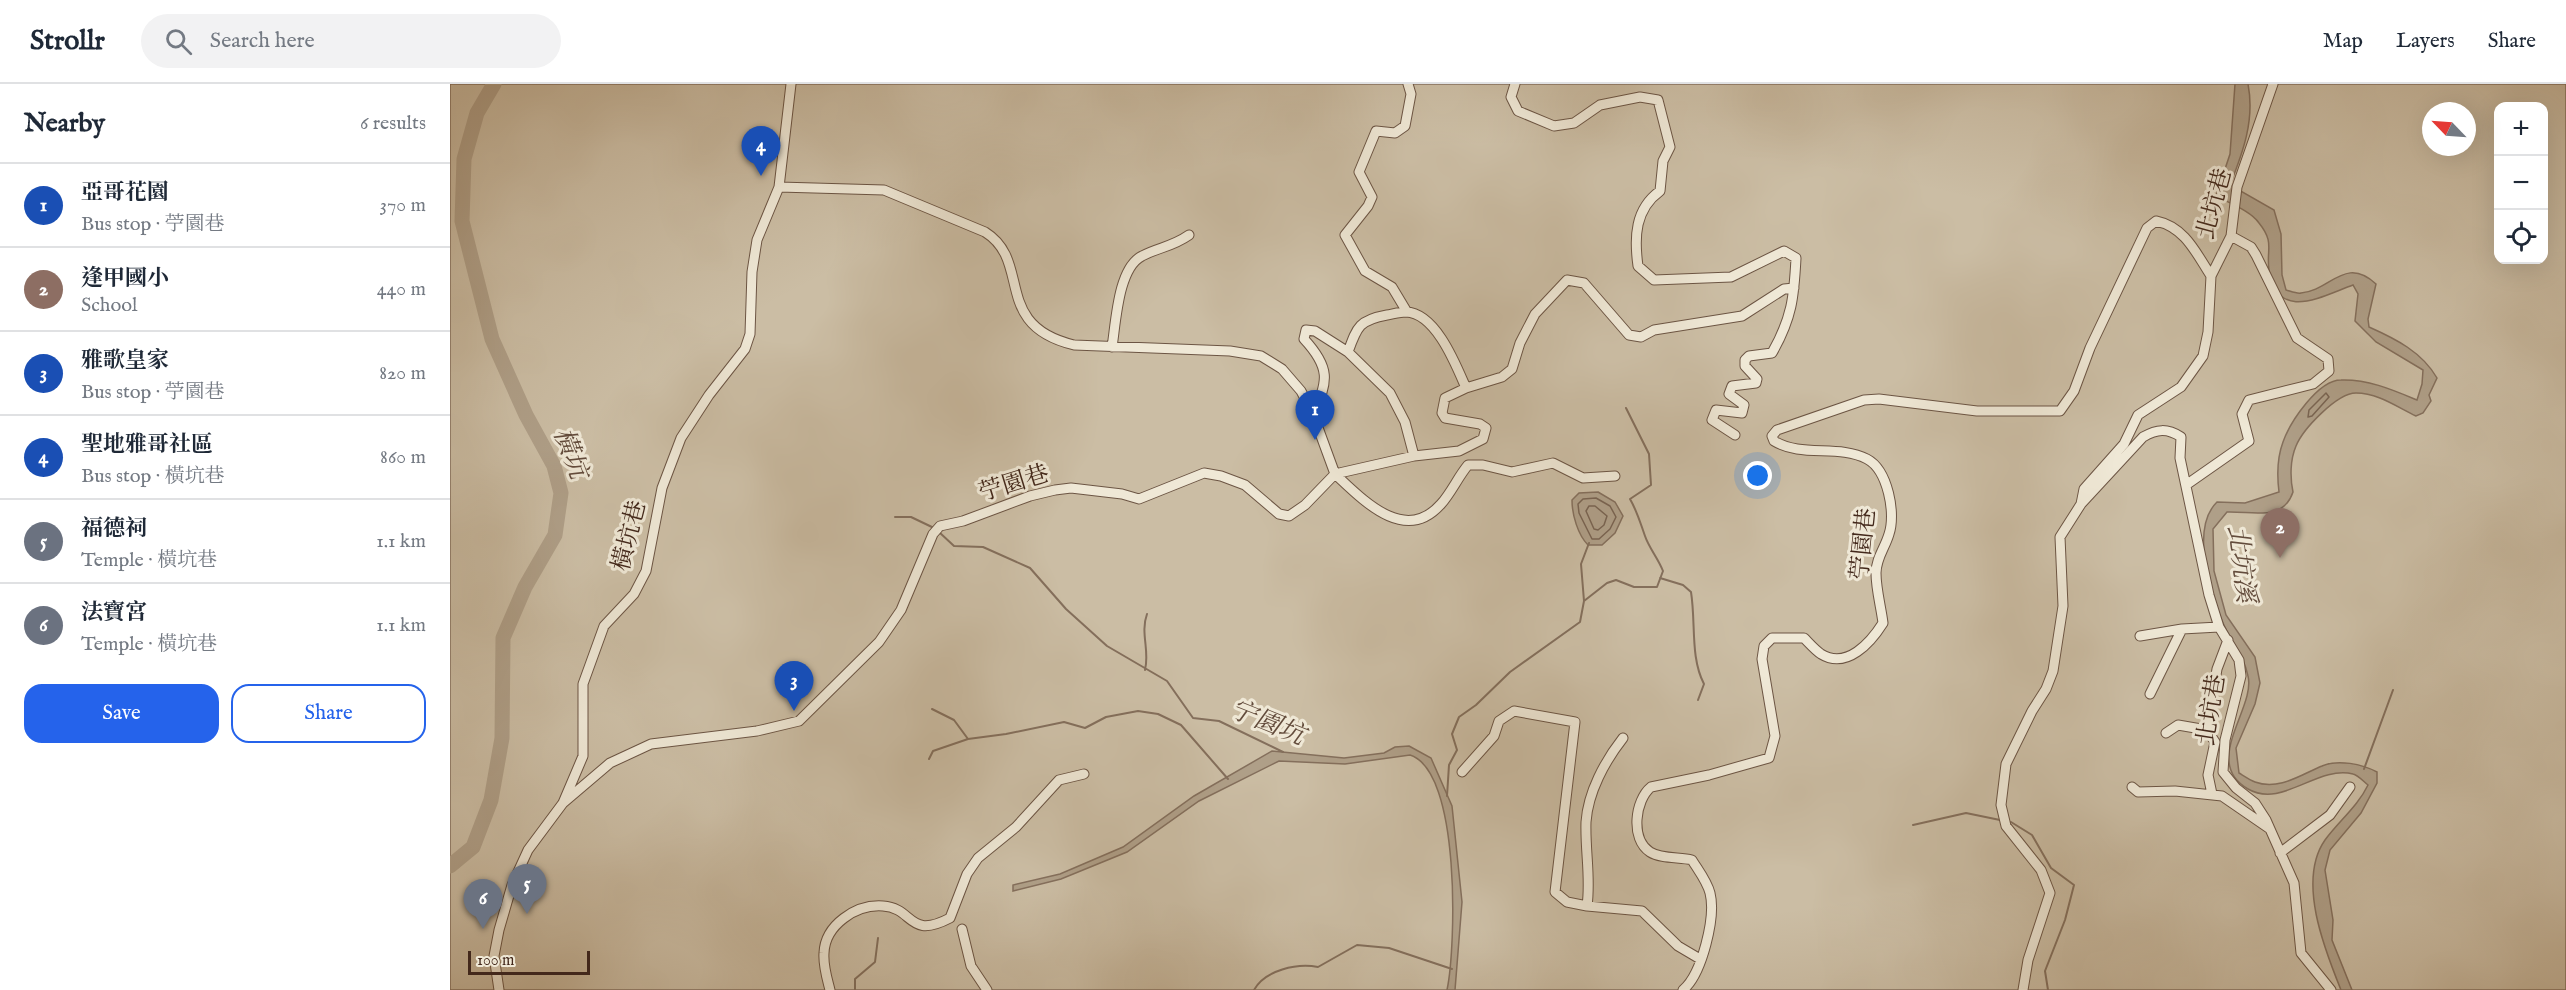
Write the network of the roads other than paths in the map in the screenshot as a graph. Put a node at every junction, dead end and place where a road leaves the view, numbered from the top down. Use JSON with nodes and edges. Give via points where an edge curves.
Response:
{"nodes":[{"id":1,"x":791,"y":84,"type":"edge"},
{"id":2,"x":1408,"y":84,"type":"edge"},
{"id":3,"x":1515,"y":84,"type":"edge"},
{"id":4,"x":2273,"y":84,"type":"edge"},
{"id":5,"x":779,"y":187,"type":"junction"},
{"id":6,"x":1189,"y":235,"type":"dead end"},
{"id":7,"x":2230,"y":236,"type":"junction"},
{"id":8,"x":2211,"y":276,"type":"junction"},
{"id":9,"x":1794,"y":288,"type":"junction"},
{"id":10,"x":1407,"y":312,"type":"junction"},
{"id":11,"x":1112,"y":347,"type":"junction"},
{"id":12,"x":1348,"y":352,"type":"junction"},
{"id":13,"x":1466,"y":388,"type":"junction"},
{"id":14,"x":1313,"y":414,"type":"junction"},
{"id":15,"x":1735,"y":435,"type":"dead end"},
{"id":16,"x":1414,"y":456,"type":"junction"},
{"id":17,"x":1335,"y":474,"type":"junction"},
{"id":18,"x":1615,"y":476,"type":"dead end"},
{"id":19,"x":2186,"y":486,"type":"junction"},
{"id":20,"x":2081,"y":504,"type":"junction"},
{"id":21,"x":2219,"y":627,"type":"junction"},
{"id":22,"x":2182,"y":629,"type":"junction"},
{"id":23,"x":2140,"y":636,"type":"dead end"},
{"id":24,"x":2228,"y":640,"type":"junction"},
{"id":25,"x":2151,"y":694,"type":"dead end"},
{"id":26,"x":2207,"y":730,"type":"junction"},
{"id":27,"x":2166,"y":733,"type":"dead end"},
{"id":28,"x":1623,"y":738,"type":"dead end"},
{"id":29,"x":1462,"y":772,"type":"dead end"},
{"id":30,"x":1084,"y":774,"type":"dead end"},
{"id":31,"x":2132,"y":787,"type":"dead end"},
{"id":32,"x":2350,"y":787,"type":"dead end"},
{"id":33,"x":2212,"y":794,"type":"junction"},
{"id":34,"x":563,"y":803,"type":"junction"},
{"id":35,"x":2270,"y":829,"type":"junction"},
{"id":36,"x":2280,"y":853,"type":"junction"},
{"id":37,"x":1587,"y":906,"type":"junction"},
{"id":38,"x":963,"y":929,"type":"dead end"},
{"id":39,"x":1700,"y":959,"type":"junction"},
{"id":40,"x":499,"y":990,"type":"edge"},
{"id":41,"x":830,"y":990,"type":"edge"},
{"id":42,"x":987,"y":990,"type":"edge"},
{"id":43,"x":1683,"y":990,"type":"edge"},
{"id":44,"x":2023,"y":990,"type":"edge"},
{"id":45,"x":2331,"y":990,"type":"edge"}],
"edges":[{"from":1,"to":5,"type":"street","name":"橫坑巷"},
{"from":2,"to":10,"type":"street","via":[[1405,126],[1395,133],[1376,131],[1359,172],[1372,196],[1345,235],[1365,271],[1392,287]]},
{"from":3,"to":9,"type":"street","via":[[1511,97],[1518,111],[1554,126],[1574,123],[1600,105],[1640,96],[1658,100],[1670,147],[1663,161],[1660,191],[1649,199],[1639,217],[1634,242],[1638,266],[1654,280],[1731,277],[1785,251],[1796,258]]},
{"from":4,"to":7,"type":"street","name":"北坑巷","via":[[2237,187]]},
{"from":5,"to":11,"type":"street","via":[[884,190],[985,232],[996,239],[1023,314],[1041,334],[1074,345]]},
{"from":5,"to":34,"type":"street","name":"橫坑巷","via":[[757,240],[750,334],[745,349],[681,438],[662,488],[646,571],[634,594],[604,627],[583,684],[582,756]]},
{"from":6,"to":11,"type":"street","via":[[1175,246],[1141,256],[1126,270]]},
{"from":7,"to":8,"type":"street","name":"北坑巷"},
{"from":7,"to":19,"type":"street","via":[[2251,247],[2297,338],[2328,359],[2329,371],[2313,384],[2249,400],[2242,414],[2249,441]]},
{"from":8,"to":20,"type":"street","name":"北坑巷","via":[[2208,332],[2203,356],[2194,372],[2181,387],[2138,415],[2124,444],[2084,489]]},
{"from":8,"to":39,"type":"street","name":"苧園巷","via":[[2182,232],[2156,221],[2147,228],[2090,348],[2074,392],[2060,411],[1977,411],[1864,400],[1777,430],[1772,436],[1789,448],[1850,454],[1869,460],[1881,475],[1892,517],[1876,573],[1883,623],[1857,652],[1845,658],[1823,655],[1804,638],[1772,638],[1764,646],[1762,659],[1774,736],[1769,758],[1646,791],[1638,829],[1647,850],[1692,860],[1710,893],[1709,924]]},
{"from":9,"to":13,"type":"street","via":[[1784,289],[1742,316],[1654,330],[1641,337],[1629,335],[1584,283],[1567,280],[1535,314],[1512,369],[1502,377]]},
{"from":9,"to":15,"type":"street","via":[[1790,312],[1772,353],[1745,360],[1756,383],[1732,386],[1729,391],[1744,405],[1742,413],[1716,410],[1713,414],[1712,420]]},
{"from":10,"to":12,"type":"street","via":[[1371,318],[1357,327]]},
{"from":10,"to":13,"type":"street","via":[[1432,326],[1449,350]]},
{"from":11,"to":14,"type":"street","via":[[1230,351],[1261,356],[1292,378]]},
{"from":12,"to":14,"type":"street","via":[[1306,330],[1304,339],[1326,372]]},
{"from":12,"to":16,"type":"street","via":[[1390,393],[1405,422]]},
{"from":13,"to":16,"type":"street","via":[[1445,398],[1442,413],[1445,418],[1480,424],[1486,428],[1483,439],[1459,451]]},
{"from":14,"to":17,"type":"street"},
{"from":16,"to":17,"type":"street"},
{"from":17,"to":18,"type":"street","via":[[1374,511],[1411,522],[1441,504],[1468,465],[1512,472],[1553,463],[1583,478]]},
{"from":17,"to":34,"type":"street","name":"苧園巷","via":[[1289,516],[1279,514],[1245,484],[1204,474],[1139,499],[1071,488],[1054,490],[940,526],[933,534],[902,610],[879,642],[800,722],[651,744],[610,763]]},
{"from":19,"to":20,"type":"street","name":"北坑巷","via":[[2180,458],[2181,437],[2171,430],[2154,431],[2143,437]]},
{"from":19,"to":21,"type":"street","name":"北坑巷"},
{"from":20,"to":44,"type":"street","name":"北坑巷","via":[[2061,537],[2063,606],[2053,671],[2006,764],[2001,805],[2006,826],[2041,870],[2050,893],[2028,960]]},
{"from":21,"to":22,"type":"street"},
{"from":21,"to":24,"type":"street","name":"北坑巷"},
{"from":22,"to":23,"type":"street"},
{"from":22,"to":25,"type":"street"},
{"from":24,"to":26,"type":"street","via":[[2217,669]]},
{"from":24,"to":35,"type":"street","name":"北坑巷","via":[[2241,676],[2225,740],[2223,772],[2255,804]]},
{"from":26,"to":27,"type":"street","via":[[2178,725]]},
{"from":26,"to":33,"type":"street","via":[[2215,742],[2208,775]]},
{"from":28,"to":37,"type":"street","via":[[1608,756],[1586,820],[1590,882]]},
{"from":29,"to":37,"type":"street","via":[[1494,736],[1498,721],[1514,711],[1575,722],[1555,892],[1567,902]]},
{"from":30,"to":41,"type":"street","via":[[1059,780],[1016,827],[978,858],[967,874],[950,918],[936,925],[918,926],[886,906],[870,906],[843,917],[830,934],[824,951]]},
{"from":31,"to":33,"type":"street","via":[[2138,792]]},
{"from":32,"to":36,"type":"street","via":[[2330,815]]},
{"from":33,"to":35,"type":"street","via":[[2222,796]]},
{"from":34,"to":40,"type":"street","name":"橫坑巷","via":[[528,850],[512,885],[494,956]]},
{"from":35,"to":36,"type":"street","name":"北坑巷"},
{"from":36,"to":45,"type":"street","name":"北坑巷","via":[[2294,883],[2301,953]]},
{"from":37,"to":39,"type":"street","via":[[1642,911],[1678,946]]},
{"from":38,"to":42,"type":"street","via":[[971,966]]},
{"from":39,"to":43,"type":"street","name":"苧園巷","via":[[1695,976]]}]}
